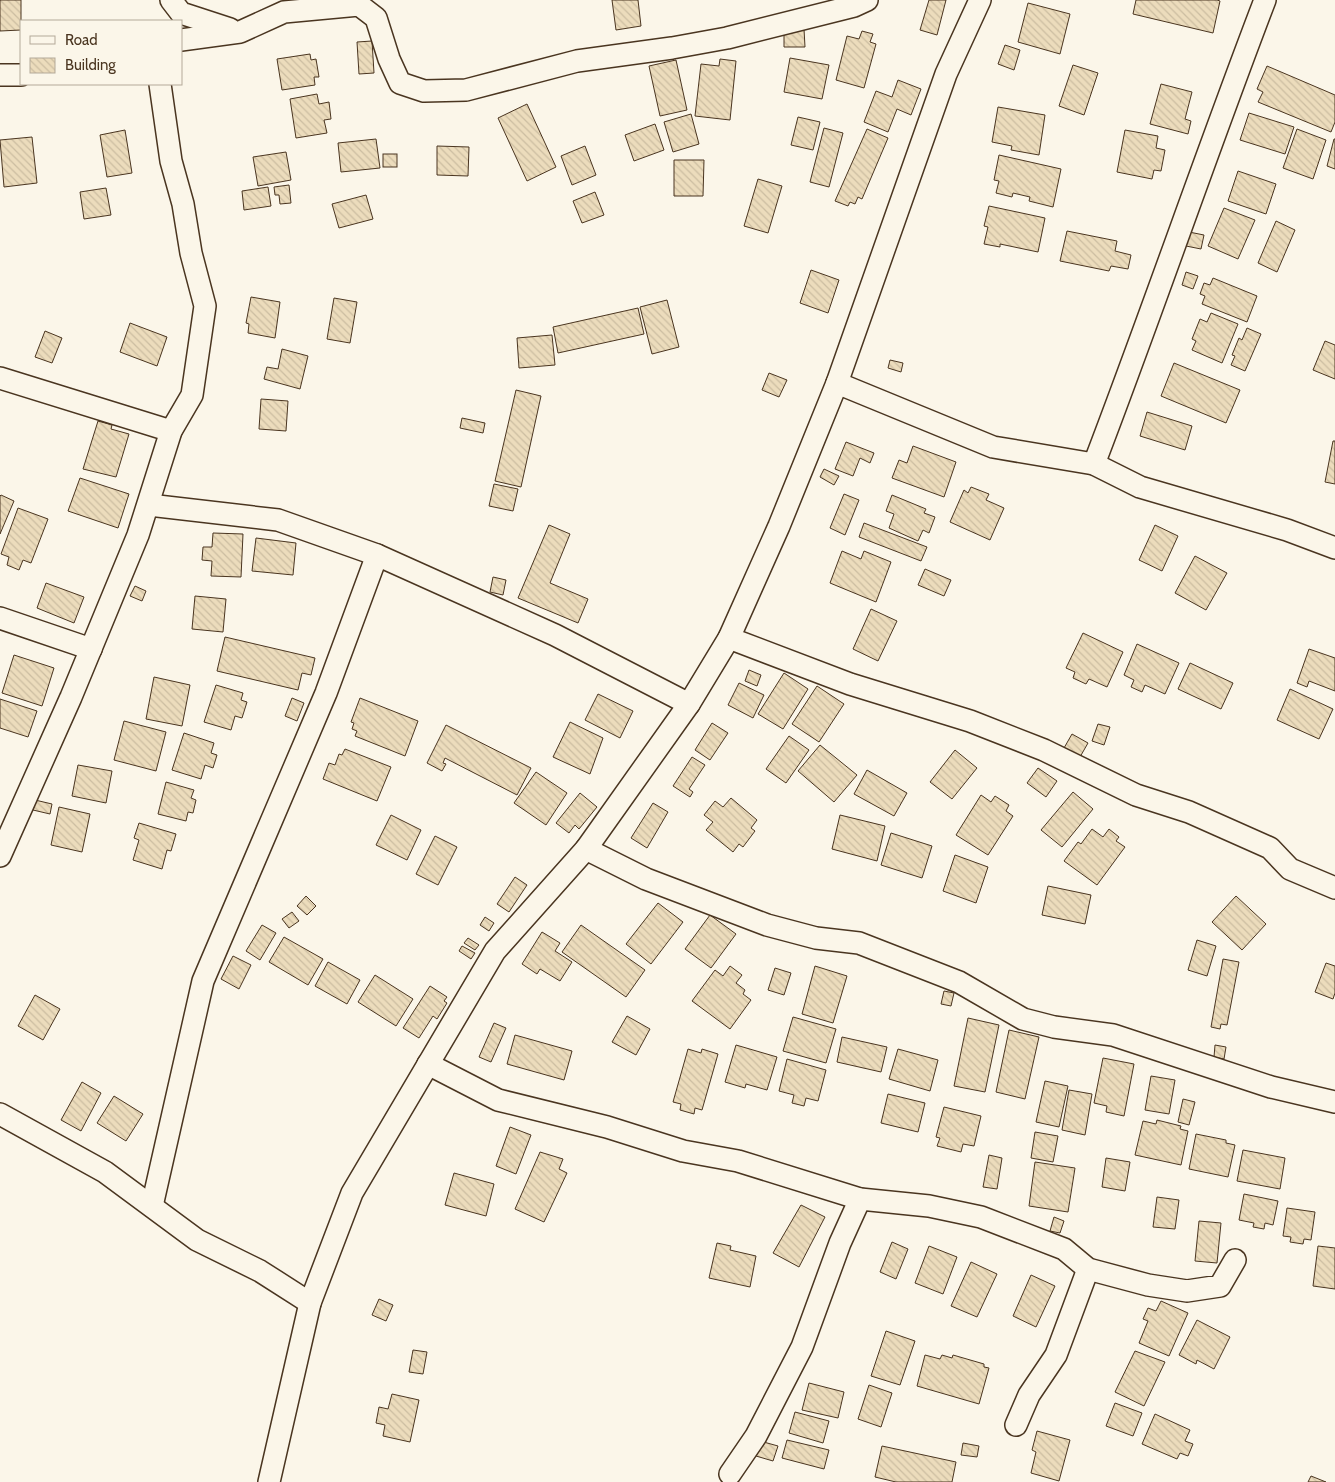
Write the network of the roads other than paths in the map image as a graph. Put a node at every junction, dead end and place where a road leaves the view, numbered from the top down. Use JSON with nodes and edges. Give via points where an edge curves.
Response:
{"nodes":[{"id":1,"x":171,"y":0,"type":"edge"},
{"id":2,"x":867,"y":0,"type":"edge"},
{"id":3,"x":980,"y":0,"type":"edge"},
{"id":4,"x":1265,"y":0,"type":"edge"},
{"id":5,"x":240,"y":32,"type":"junction"},
{"id":6,"x":182,"y":40,"type":"edge"},
{"id":7,"x":0,"y":75,"type":"edge"},
{"id":8,"x":20,"y":76,"type":"edge"},
{"id":9,"x":160,"y":85,"type":"edge"},
{"id":10,"x":0,"y":378,"type":"edge"},
{"id":11,"x":837,"y":383,"type":"junction"},
{"id":12,"x":171,"y":430,"type":"junction"},
{"id":13,"x":1094,"y":464,"type":"junction"},
{"id":14,"x":149,"y":505,"type":"junction"},
{"id":15,"x":1335,"y":548,"type":"edge"},
{"id":16,"x":377,"y":555,"type":"junction"},
{"id":17,"x":0,"y":618,"type":"edge"},
{"id":18,"x":729,"y":638,"type":"junction"},
{"id":19,"x":91,"y":649,"type":"junction"},
{"id":20,"x":689,"y":704,"type":"junction"},
{"id":21,"x":586,"y":849,"type":"junction"},
{"id":22,"x":0,"y":856,"type":"edge"},
{"id":23,"x":1335,"y":888,"type":"edge"},
{"id":24,"x":428,"y":1064,"type":"junction"},
{"id":25,"x":1335,"y":1102,"type":"edge"},
{"id":26,"x":0,"y":1114,"type":"edge"},
{"id":27,"x":860,"y":1199,"type":"junction"},
{"id":28,"x":152,"y":1206,"type":"junction"},
{"id":29,"x":1235,"y":1260,"type":"dead end"},
{"id":30,"x":1088,"y":1268,"type":"junction"},
{"id":31,"x":310,"y":1303,"type":"junction"},
{"id":32,"x":1016,"y":1425,"type":"dead end"},
{"id":33,"x":730,"y":1474,"type":"dead end"},
{"id":34,"x":269,"y":1482,"type":"edge"}],
"edges":[{"from":1,"to":5,"type":"street","via":[[181,13]]},
{"from":2,"to":5,"type":"street","via":[[727,38],[577,60],[466,90],[424,91],[400,82],[389,60],[376,18],[359,5],[284,12]]},
{"from":3,"to":11,"type":"street","via":[[946,74]]},
{"from":4,"to":13,"type":"street"},
{"from":5,"to":6,"type":"street"},
{"from":7,"to":8,"type":"street"},
{"from":9,"to":12,"type":"street","via":[[171,161],[205,306],[192,395]]},
{"from":10,"to":12,"type":"street"},
{"from":11,"to":13,"type":"street","via":[[993,447]]},
{"from":11,"to":18,"type":"street"},
{"from":12,"to":14,"type":"street"},
{"from":13,"to":15,"type":"street","via":[[1140,487],[1287,530]]},
{"from":14,"to":16,"type":"street","via":[[278,520]]},
{"from":14,"to":19,"type":"street"},
{"from":16,"to":20,"type":"street","via":[[556,635]]},
{"from":16,"to":28,"type":"street","via":[[326,693],[203,980]]},
{"from":17,"to":19,"type":"street"},
{"from":18,"to":20,"type":"street"},
{"from":18,"to":23,"type":"street","via":[[850,684],[970,721],[1044,750],[1136,795],[1189,812],[1270,848],[1290,869]]},
{"from":19,"to":22,"type":"street"},
{"from":20,"to":21,"type":"street"},
{"from":21,"to":24,"type":"street","via":[[495,951]]},
{"from":21,"to":25,"type":"street","via":[[646,879],[767,925],[816,938],[859,942],[959,982],[1023,1019],[1113,1035],[1271,1087]]},
{"from":24,"to":27,"type":"street","via":[[498,1100],[683,1151],[738,1161]]},
{"from":24,"to":31,"type":"street","via":[[352,1193]]},
{"from":26,"to":28,"type":"street","via":[[105,1172]]},
{"from":27,"to":30,"type":"street","via":[[929,1206],[981,1217],[1064,1249]]},
{"from":27,"to":33,"type":"street","via":[[840,1243],[802,1347],[756,1436]]},
{"from":28,"to":31,"type":"street","via":[[197,1240],[260,1272]]},
{"from":29,"to":30,"type":"street","via":[[1220,1286],[1187,1291],[1148,1285]]},
{"from":30,"to":32,"type":"street","via":[[1056,1355],[1030,1395]]},
{"from":31,"to":34,"type":"street"}]}
